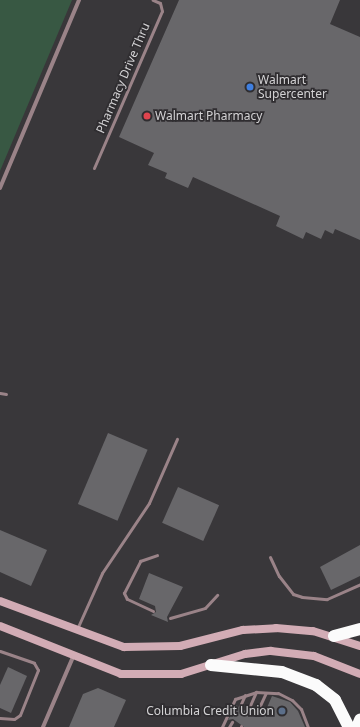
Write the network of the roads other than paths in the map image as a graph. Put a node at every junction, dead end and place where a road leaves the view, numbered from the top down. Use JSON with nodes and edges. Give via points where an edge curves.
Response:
{"nodes":[{"id":1,"x":79,"y":0,"type":"edge"},
{"id":2,"x":152,"y":0,"type":"edge"},
{"id":3,"x":94,"y":168,"type":"dead end"},
{"id":4,"x":0,"y":188,"type":"edge"},
{"id":5,"x":0,"y":393,"type":"edge"},
{"id":6,"x":6,"y":394,"type":"dead end"},
{"id":7,"x":177,"y":439,"type":"dead end"},
{"id":8,"x":157,"y":555,"type":"dead end"},
{"id":9,"x":270,"y":557,"type":"dead end"},
{"id":10,"x":360,"y":584,"type":"edge"},
{"id":11,"x":217,"y":595,"type":"dead end"},
{"id":12,"x":0,"y":601,"type":"edge"},
{"id":13,"x":153,"y":611,"type":"dead end"},
{"id":14,"x":170,"y":618,"type":"dead end"},
{"id":15,"x":0,"y":626,"type":"edge"},
{"id":16,"x":360,"y":629,"type":"edge"},
{"id":17,"x":76,"y":632,"type":"junction"},
{"id":18,"x":334,"y":636,"type":"junction"},
{"id":19,"x":360,"y":646,"type":"edge"},
{"id":20,"x":0,"y":651,"type":"edge"},
{"id":21,"x":73,"y":657,"type":"junction"},
{"id":22,"x":211,"y":665,"type":"junction"},
{"id":23,"x":360,"y":674,"type":"edge"},
{"id":24,"x":256,"y":692,"type":"junction"},
{"id":25,"x":266,"y":693,"type":"junction"},
{"id":26,"x":245,"y":695,"type":"junction"},
{"id":27,"x":240,"y":706,"type":"dead end"},
{"id":28,"x":248,"y":710,"type":"dead end"},
{"id":29,"x":256,"y":714,"type":"dead end"},
{"id":30,"x":0,"y":718,"type":"edge"},
{"id":31,"x":360,"y":720,"type":"edge"},
{"id":32,"x":232,"y":722,"type":"dead end"},
{"id":33,"x":43,"y":727,"type":"edge"},
{"id":34,"x":222,"y":727,"type":"edge"},
{"id":35,"x":229,"y":727,"type":"edge"},
{"id":36,"x":308,"y":727,"type":"edge"},
{"id":37,"x":349,"y":727,"type":"edge"},
{"id":38,"x":357,"y":727,"type":"edge"}],
"edges":[{"from":1,"to":4,"type":"street"},
{"from":2,"to":3,"type":"lane","name":"Pharmacy Drive Thru","via":[[160,3],[162,11]]},
{"from":5,"to":6,"type":"lane"},
{"from":7,"to":17,"type":"lane","via":[[149,504],[102,573]]},
{"from":8,"to":13,"type":"lane","via":[[140,561],[124,592],[127,599]]},
{"from":9,"to":10,"type":"lane","via":[[279,576],[293,594],[327,599]]},
{"from":11,"to":14,"type":"lane","via":[[205,608]]},
{"from":12,"to":17,"type":"street"},
{"from":15,"to":21,"type":"street"},
{"from":16,"to":18,"type":"highway"},
{"from":17,"to":18,"type":"street","via":[[113,645],[144,649],[180,646],[260,628],[313,631]]},
{"from":18,"to":19,"type":"street"},
{"from":20,"to":30,"type":"lane","via":[[34,663],[38,670],[20,715],[9,719]]},
{"from":21,"to":22,"type":"street","via":[[109,671],[138,676],[180,674]]},
{"from":21,"to":33,"type":"street"},
{"from":22,"to":23,"type":"street","via":[[246,654],[284,652],[319,657]]},
{"from":22,"to":37,"type":"highway","via":[[282,672],[311,683],[335,700]]},
{"from":24,"to":25,"type":"lane"},
{"from":24,"to":26,"type":"lane"},
{"from":24,"to":28,"type":"lane"},
{"from":25,"to":29,"type":"lane"},
{"from":25,"to":36,"type":"lane","via":[[292,700],[301,709]]},
{"from":26,"to":27,"type":"lane"},
{"from":26,"to":34,"type":"lane","via":[[235,699]]},
{"from":31,"to":38,"type":"highway"},
{"from":32,"to":35,"type":"lane"}]}
